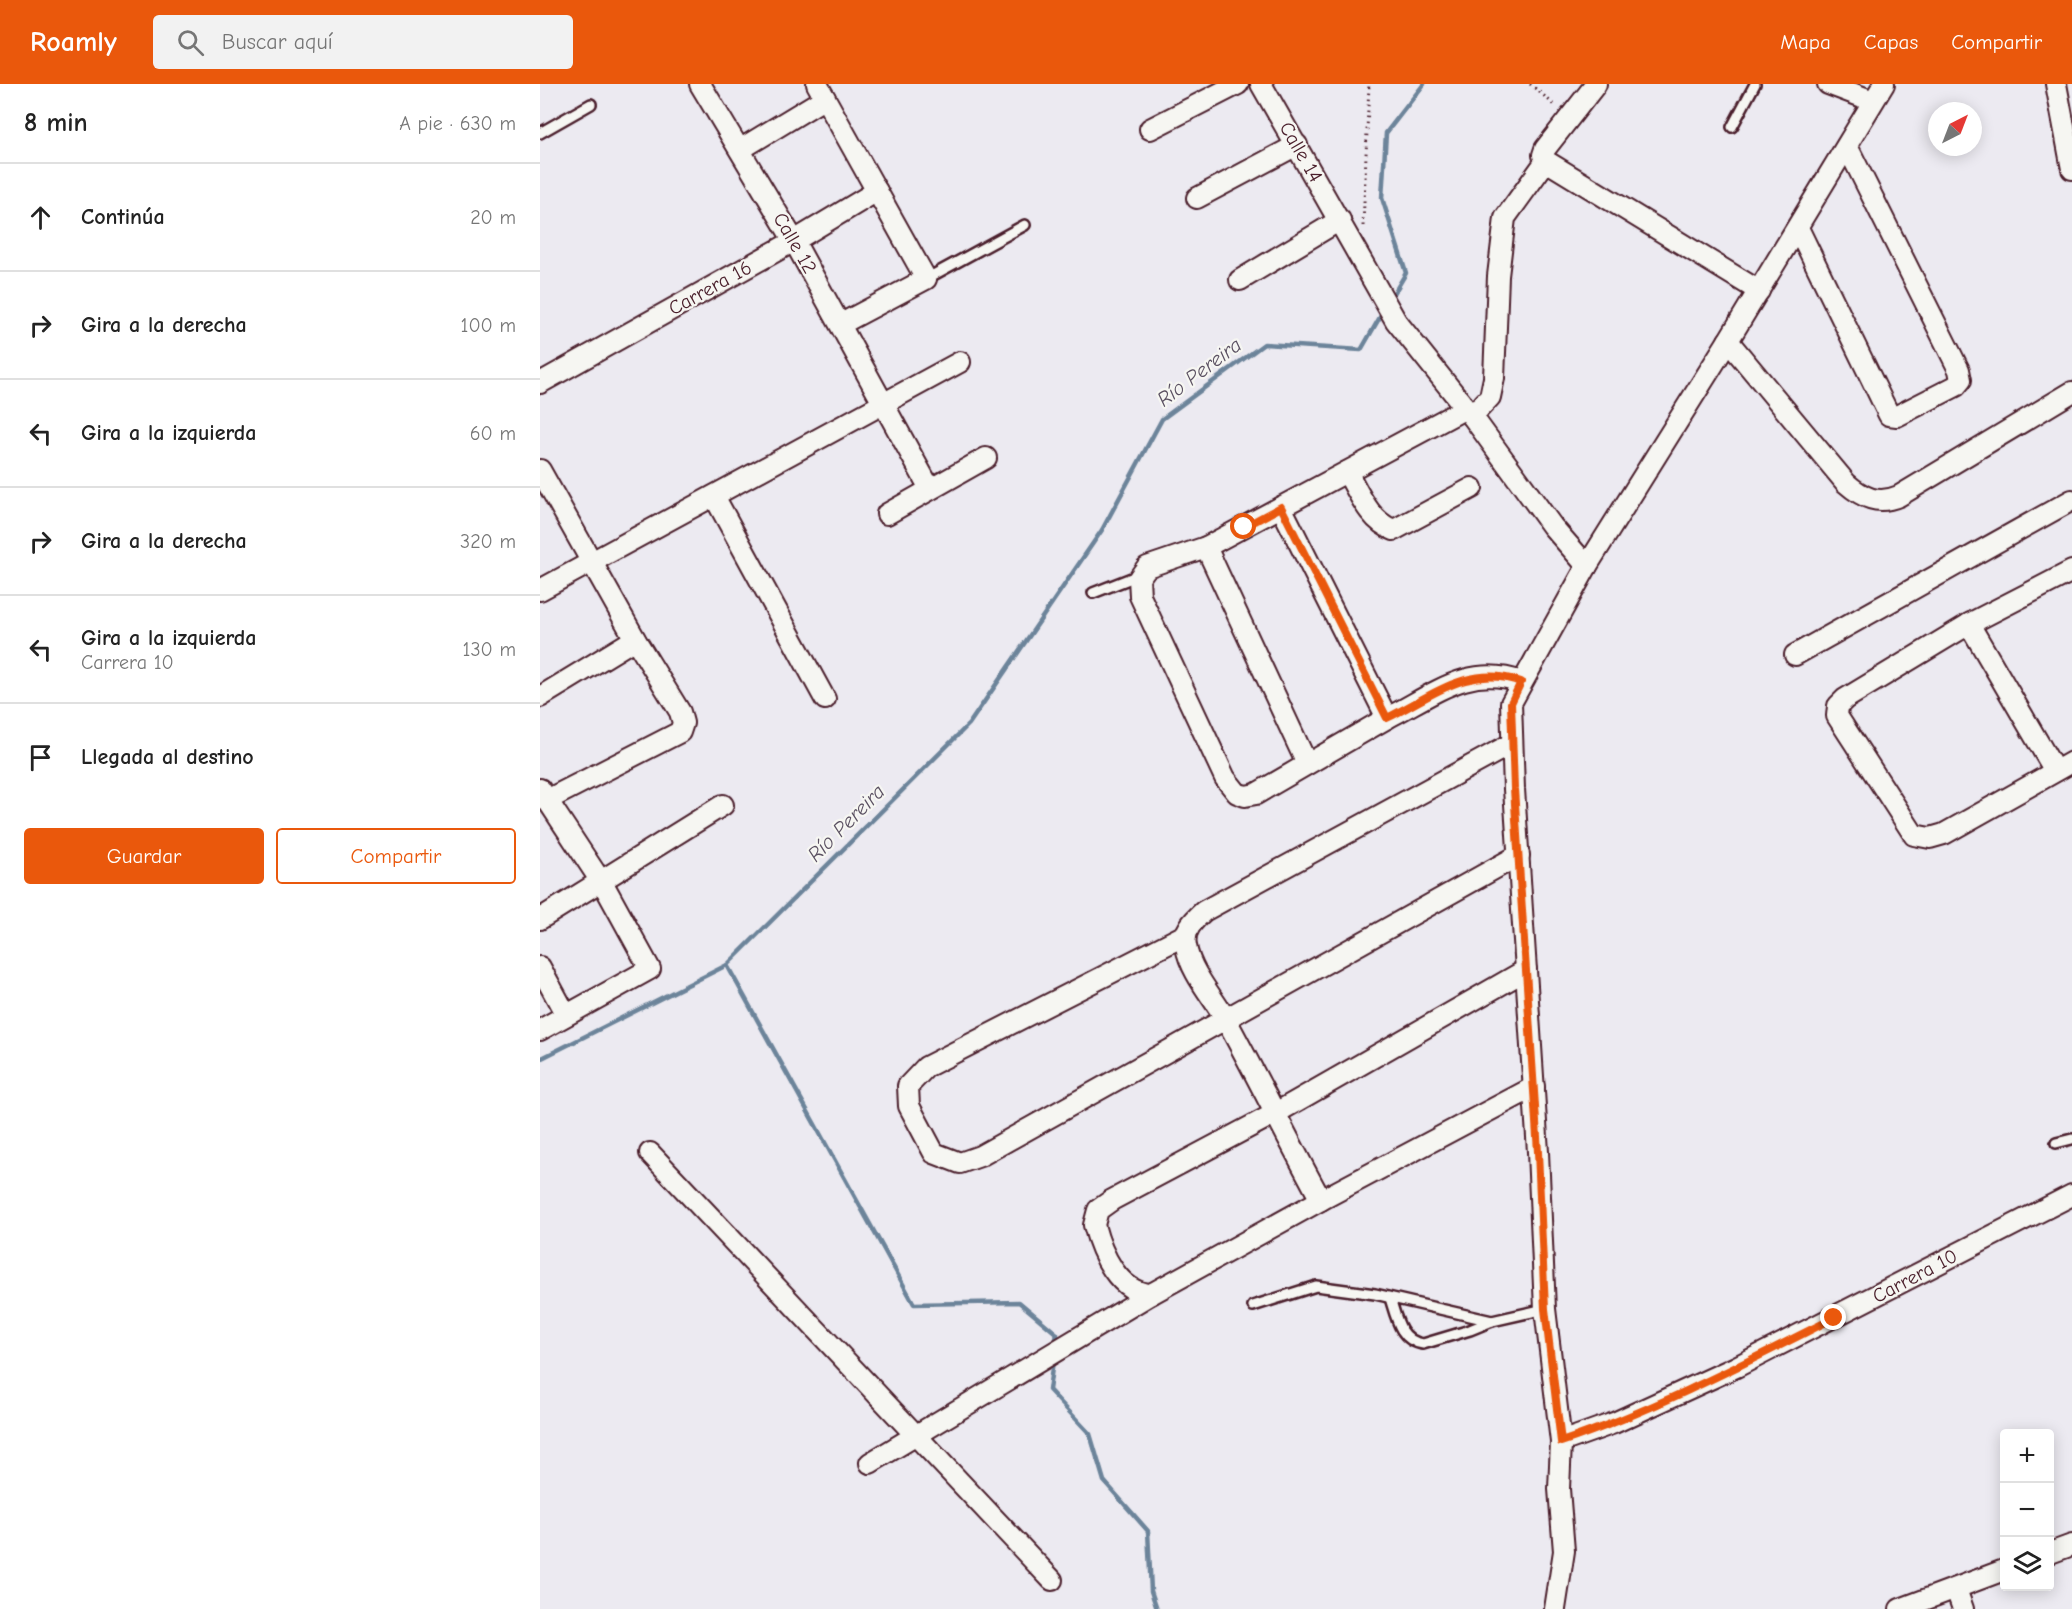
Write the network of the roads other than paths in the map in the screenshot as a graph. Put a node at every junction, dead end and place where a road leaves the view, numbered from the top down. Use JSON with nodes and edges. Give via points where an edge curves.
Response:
{"nodes":[{"id":1,"x":700,"y":84,"type":"edge"},
{"id":2,"x":1239,"y":84,"type":"edge"},
{"id":3,"x":1261,"y":84,"type":"edge"},
{"id":4,"x":1596,"y":84,"type":"edge"},
{"id":5,"x":1755,"y":84,"type":"edge"},
{"id":6,"x":1828,"y":84,"type":"edge"},
{"id":7,"x":2056,"y":84,"type":"edge"},
{"id":8,"x":821,"y":91,"type":"edge"},
{"id":9,"x":1879,"y":92,"type":"edge"},
{"id":10,"x":591,"y":104,"type":"dead end"},
{"id":11,"x":1732,"y":128,"type":"dead end"},
{"id":12,"x":1149,"y":129,"type":"dead end"},
{"id":13,"x":540,"y":133,"type":"edge"},
{"id":14,"x":1297,"y":145,"type":"junction"},
{"id":15,"x":1847,"y":146,"type":"junction"},
{"id":16,"x":741,"y":149,"type":"junction"},
{"id":17,"x":1546,"y":161,"type":"junction"},
{"id":18,"x":2072,"y":169,"type":"edge"},
{"id":19,"x":877,"y":191,"type":"junction"},
{"id":20,"x":1197,"y":198,"type":"dead end"},
{"id":21,"x":1340,"y":220,"type":"junction"},
{"id":22,"x":1025,"y":225,"type":"dead end"},
{"id":23,"x":1798,"y":228,"type":"junction"},
{"id":24,"x":794,"y":241,"type":"junction"},
{"id":25,"x":926,"y":279,"type":"junction"},
{"id":26,"x":1240,"y":280,"type":"dead end"},
{"id":27,"x":1759,"y":291,"type":"junction"},
{"id":28,"x":841,"y":324,"type":"junction"},
{"id":29,"x":1728,"y":341,"type":"junction"},
{"id":30,"x":960,"y":362,"type":"dead end"},
{"id":31,"x":540,"y":383,"type":"edge"},
{"id":32,"x":2072,"y":392,"type":"edge"},
{"id":33,"x":885,"y":404,"type":"junction"},
{"id":34,"x":1469,"y":412,"type":"junction"},
{"id":35,"x":986,"y":458,"type":"dead end"},
{"id":36,"x":540,"y":470,"type":"edge"},
{"id":37,"x":1347,"y":472,"type":"junction"},
{"id":38,"x":1472,"y":488,"type":"dead end"},
{"id":39,"x":930,"y":489,"type":"junction"},
{"id":40,"x":714,"y":496,"type":"junction"},
{"id":41,"x":2072,"y":500,"type":"edge"},
{"id":42,"x":1281,"y":507,"type":"junction"},
{"id":43,"x":887,"y":514,"type":"dead end"},
{"id":44,"x":1206,"y":547,"type":"junction"},
{"id":45,"x":592,"y":562,"type":"junction"},
{"id":46,"x":1587,"y":566,"type":"junction"},
{"id":47,"x":2072,"y":570,"type":"edge"},
{"id":48,"x":1141,"y":574,"type":"junction"},
{"id":49,"x":540,"y":590,"type":"edge"},
{"id":50,"x":1093,"y":593,"type":"dead end"},
{"id":51,"x":1969,"y":624,"type":"junction"},
{"id":52,"x":635,"y":639,"type":"junction"},
{"id":53,"x":1795,"y":655,"type":"dead end"},
{"id":54,"x":1521,"y":682,"type":"junction"},
{"id":55,"x":540,"y":697,"type":"edge"},
{"id":56,"x":825,"y":699,"type":"dead end"},
{"id":57,"x":1387,"y":718,"type":"junction"},
{"id":58,"x":1511,"y":744,"type":"junction"},
{"id":59,"x":1307,"y":764,"type":"junction"},
{"id":60,"x":2063,"y":766,"type":"edge"},
{"id":61,"x":544,"y":795,"type":"edge"},
{"id":62,"x":723,"y":805,"type":"dead end"},
{"id":63,"x":1519,"y":855,"type":"junction"},
{"id":64,"x":601,"y":881,"type":"junction"},
{"id":65,"x":540,"y":919,"type":"edge"},
{"id":66,"x":1185,"y":934,"type":"junction"},
{"id":67,"x":540,"y":967,"type":"edge"},
{"id":68,"x":1526,"y":970,"type":"junction"},
{"id":69,"x":566,"y":1015,"type":"junction"},
{"id":70,"x":1225,"y":1019,"type":"junction"},
{"id":71,"x":540,"y":1030,"type":"edge"},
{"id":72,"x":1534,"y":1087,"type":"junction"},
{"id":73,"x":1274,"y":1114,"type":"junction"},
{"id":74,"x":2072,"y":1139,"type":"edge"},
{"id":75,"x":2056,"y":1143,"type":"dead end"},
{"id":76,"x":650,"y":1153,"type":"dead end"},
{"id":77,"x":2072,"y":1195,"type":"edge"},
{"id":78,"x":1321,"y":1200,"type":"junction"},
{"id":79,"x":1150,"y":1294,"type":"junction"},
{"id":80,"x":1390,"y":1298,"type":"junction"},
{"id":81,"x":1253,"y":1306,"type":"dead end"},
{"id":82,"x":1545,"y":1309,"type":"junction"},
{"id":83,"x":1492,"y":1321,"type":"junction"},
{"id":84,"x":915,"y":1436,"type":"junction"},
{"id":85,"x":1561,"y":1442,"type":"junction"},
{"id":86,"x":870,"y":1463,"type":"dead end"},
{"id":87,"x":2072,"y":1545,"type":"edge"},
{"id":88,"x":2054,"y":1551,"type":"edge"},
{"id":89,"x":2000,"y":1572,"type":"edge"},
{"id":90,"x":1052,"y":1580,"type":"dead end"},
{"id":91,"x":1956,"y":1589,"type":"junction"},
{"id":92,"x":1555,"y":1609,"type":"edge"},
{"id":93,"x":1900,"y":1609,"type":"edge"},
{"id":94,"x":1964,"y":1609,"type":"edge"}],
"edges":[{"from":1,"to":16,"type":"street","name":"Calle 12"},
{"from":2,"to":12,"type":"street"},
{"from":3,"to":14,"type":"street","name":"Calle 14"},
{"from":4,"to":17,"type":"street","via":[[1545,149]]},
{"from":5,"to":11,"type":"lane"},
{"from":6,"to":9,"type":"street"},
{"from":7,"to":18,"type":"street"},
{"from":8,"to":16,"type":"street"},
{"from":8,"to":19,"type":"street"},
{"from":9,"to":15,"type":"street"},
{"from":10,"to":13,"type":"lane"},
{"from":14,"to":20,"type":"street"},
{"from":14,"to":21,"type":"street","name":"Calle 14"},
{"from":15,"to":23,"type":"street"},
{"from":15,"to":23,"type":"street","via":[[1959,370],[1961,380],[1956,386],[1897,416],[1889,415]]},
{"from":16,"to":24,"type":"street","name":"Calle 12"},
{"from":17,"to":27,"type":"street"},
{"from":17,"to":34,"type":"street","via":[[1505,218],[1498,276],[1494,378],[1490,397]]},
{"from":19,"to":24,"type":"street","name":"Carrera 16"},
{"from":19,"to":25,"type":"street"},
{"from":21,"to":26,"type":"street"},
{"from":21,"to":34,"type":"street","name":"Calle 14","via":[[1396,321]]},
{"from":22,"to":25,"type":"lane"},
{"from":23,"to":27,"type":"street"},
{"from":24,"to":28,"type":"street","name":"Calle 12"},
{"from":24,"to":31,"type":"street","name":"Carrera 16"},
{"from":25,"to":28,"type":"street"},
{"from":27,"to":29,"type":"street"},
{"from":28,"to":33,"type":"street","name":"Calle 12"},
{"from":29,"to":32,"type":"street","via":[[1846,483],[1864,497],[1878,501],[1899,496]]},
{"from":29,"to":46,"type":"street"},
{"from":30,"to":33,"type":"street"},
{"from":33,"to":39,"type":"street","name":"Calle 12"},
{"from":33,"to":40,"type":"street"},
{"from":34,"to":37,"type":"street"},
{"from":34,"to":46,"type":"street","name":"Calle 14","via":[[1552,526]]},
{"from":35,"to":39,"type":"street"},
{"from":36,"to":45,"type":"street"},
{"from":37,"to":38,"type":"street","via":[[1372,513],[1394,530]]},
{"from":37,"to":42,"type":"street"},
{"from":39,"to":43,"type":"street"},
{"from":40,"to":45,"type":"street"},
{"from":40,"to":56,"type":"street"},
{"from":41,"to":53,"type":"street"},
{"from":42,"to":44,"type":"street"},
{"from":42,"to":57,"type":"street"},
{"from":44,"to":48,"type":"street","via":[[1147,567]]},
{"from":44,"to":59,"type":"street"},
{"from":45,"to":49,"type":"street"},
{"from":45,"to":52,"type":"street"},
{"from":46,"to":54,"type":"street"},
{"from":47,"to":51,"type":"street"},
{"from":48,"to":50,"type":"lane"},
{"from":48,"to":59,"type":"street","via":[[1140,596],[1231,788],[1250,796]]},
{"from":51,"to":60,"type":"street"},
{"from":51,"to":60,"type":"street","via":[[1838,706],[1837,716],[1914,835],[1929,838],[1944,834]]},
{"from":52,"to":55,"type":"street"},
{"from":52,"to":61,"type":"street","via":[[680,712],[680,732]]},
{"from":54,"to":57,"type":"street","via":[[1488,674],[1468,678]]},
{"from":54,"to":58,"type":"street","via":[[1511,703]]},
{"from":57,"to":59,"type":"street"},
{"from":58,"to":63,"type":"street"},
{"from":58,"to":66,"type":"street","via":[[1203,911]]},
{"from":61,"to":64,"type":"street"},
{"from":62,"to":64,"type":"street"},
{"from":63,"to":68,"type":"street"},
{"from":63,"to":70,"type":"street"},
{"from":64,"to":65,"type":"street"},
{"from":64,"to":69,"type":"street","via":[[650,969]]},
{"from":66,"to":70,"type":"street","via":[[1195,968]]},
{"from":66,"to":70,"type":"street","via":[[926,1067],[908,1086],[909,1106],[934,1153],[960,1163],[980,1156]]},
{"from":67,"to":69,"type":"street"},
{"from":68,"to":72,"type":"street"},
{"from":68,"to":73,"type":"street"},
{"from":69,"to":71,"type":"street"},
{"from":70,"to":73,"type":"street"},
{"from":72,"to":78,"type":"street"},
{"from":72,"to":82,"type":"street"},
{"from":73,"to":78,"type":"street"},
{"from":73,"to":79,"type":"street","via":[[1098,1210],[1094,1225],[1116,1275],[1132,1289]]},
{"from":74,"to":75,"type":"lane"},
{"from":76,"to":84,"type":"street"},
{"from":77,"to":85,"type":"street","name":"Carrera 10","via":[[1736,1367],[1614,1424]]},
{"from":78,"to":79,"type":"street"},
{"from":79,"to":84,"type":"street"},
{"from":80,"to":81,"type":"lane","via":[[1316,1286]]},
{"from":80,"to":83,"type":"lane"},
{"from":80,"to":83,"type":"lane","via":[[1403,1332],[1417,1343]]},
{"from":82,"to":83,"type":"lane"},
{"from":82,"to":85,"type":"street"},
{"from":84,"to":86,"type":"street"},
{"from":84,"to":90,"type":"street"},
{"from":85,"to":92,"type":"street","via":[[1559,1489],[1564,1551]]},
{"from":87,"to":88,"type":"street"},
{"from":89,"to":91,"type":"street"},
{"from":91,"to":93,"type":"street"},
{"from":91,"to":94,"type":"street"}]}
